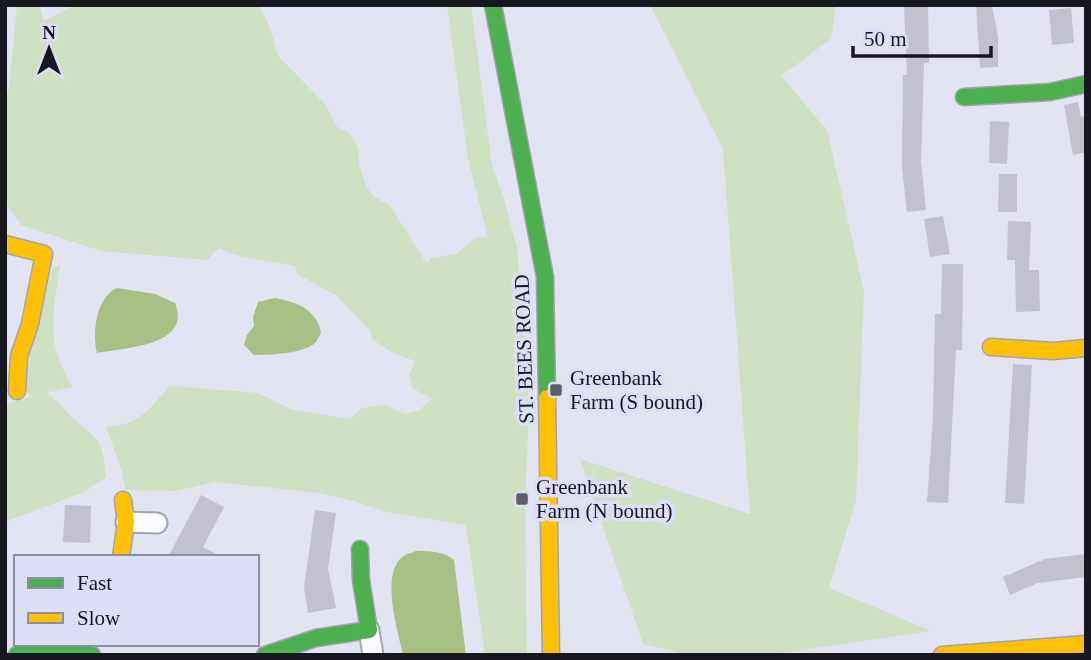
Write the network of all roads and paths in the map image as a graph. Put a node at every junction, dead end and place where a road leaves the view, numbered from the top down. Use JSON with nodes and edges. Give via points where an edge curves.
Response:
{"nodes":[{"id":1,"x":493,"y":5,"type":"edge"},
{"id":2,"x":1086,"y":84,"type":"edge"},
{"id":3,"x":964,"y":97,"type":"dead end"},
{"id":4,"x":5,"y":244,"type":"edge"},
{"id":5,"x":991,"y":347,"type":"dead end"},
{"id":6,"x":1086,"y":348,"type":"edge"},
{"id":7,"x":17,"y":391,"type":"dead end"},
{"id":8,"x":123,"y":500,"type":"dead end"},
{"id":9,"x":126,"y":522,"type":"junction"},
{"id":10,"x":157,"y":523,"type":"dead end"},
{"id":11,"x":360,"y":549,"type":"dead end"},
{"id":12,"x":121,"y":555,"type":"edge"},
{"id":13,"x":369,"y":630,"type":"junction"},
{"id":14,"x":1086,"y":644,"type":"edge"},
{"id":15,"x":17,"y":655,"type":"edge"},
{"id":16,"x":94,"y":655,"type":"edge"},
{"id":17,"x":265,"y":655,"type":"edge"},
{"id":18,"x":373,"y":655,"type":"edge"},
{"id":19,"x":551,"y":655,"type":"edge"},
{"id":20,"x":942,"y":655,"type":"edge"}],
"edges":[{"from":1,"to":19,"type":"street","name":"ST. BEES ROAD","via":[[545,276]]},
{"from":2,"to":3,"type":"street","via":[[1050,92]]},
{"from":4,"to":7,"type":"street","via":[[44,254],[19,355]]},
{"from":5,"to":6,"type":"street"},
{"from":8,"to":9,"type":"street"},
{"from":9,"to":10,"type":"street"},
{"from":9,"to":12,"type":"street"},
{"from":11,"to":13,"type":"street"},
{"from":13,"to":17,"type":"street","via":[[291,644]]},
{"from":13,"to":18,"type":"street"},
{"from":14,"to":20,"type":"street"},
{"from":15,"to":16,"type":"street","via":[[62,650]]}]}
